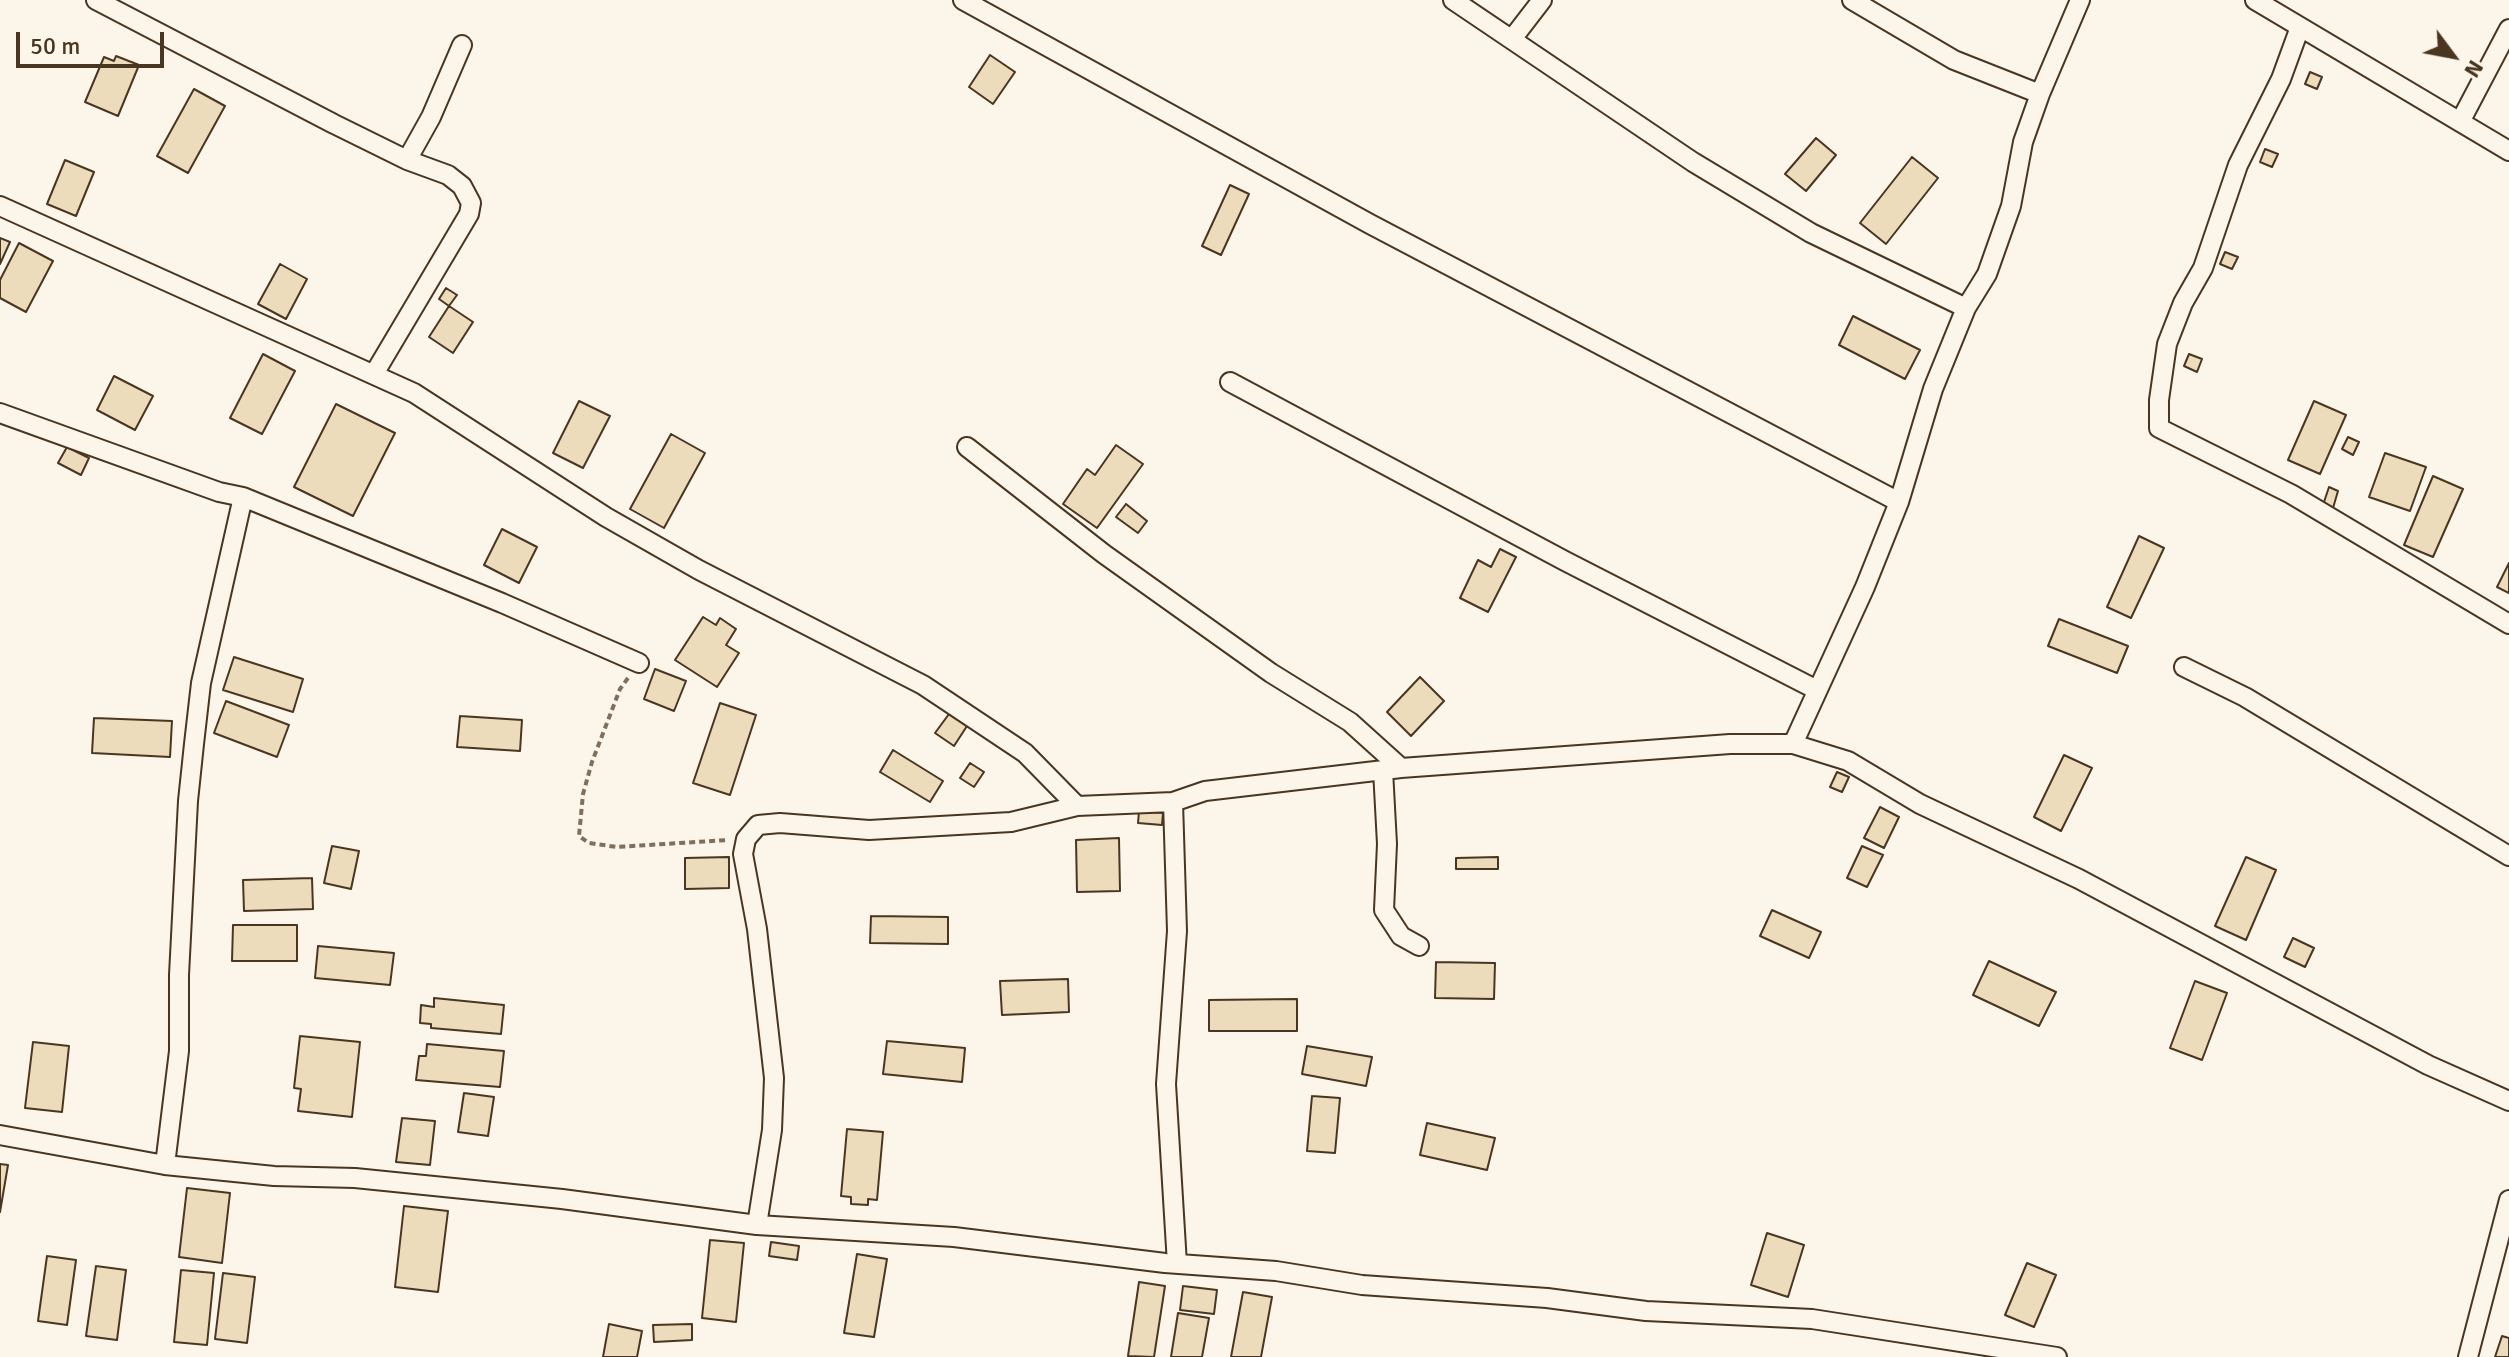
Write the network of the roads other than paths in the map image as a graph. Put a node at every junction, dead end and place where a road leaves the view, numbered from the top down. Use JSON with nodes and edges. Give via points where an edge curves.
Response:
{"nodes":[{"id":1,"x":96,"y":0,"type":"edge"},
{"id":2,"x":963,"y":0,"type":"edge"},
{"id":3,"x":1453,"y":0,"type":"edge"},
{"id":4,"x":1542,"y":0,"type":"edge"},
{"id":5,"x":1852,"y":0,"type":"edge"},
{"id":6,"x":2080,"y":0,"type":"edge"},
{"id":7,"x":2255,"y":0,"type":"edge"},
{"id":8,"x":2280,"y":6,"type":"edge"},
{"id":9,"x":2300,"y":27,"type":"junction"},
{"id":10,"x":2509,"y":29,"type":"edge"},
{"id":11,"x":1512,"y":39,"type":"junction"},
{"id":12,"x":462,"y":45,"type":"dead end"},
{"id":13,"x":2040,"y":94,"type":"junction"},
{"id":14,"x":2460,"y":122,"type":"junction"},
{"id":15,"x":2509,"y":151,"type":"edge"},
{"id":16,"x":407,"y":160,"type":"junction"},
{"id":17,"x":0,"y":206,"type":"edge"},
{"id":18,"x":1966,"y":308,"type":"junction"},
{"id":19,"x":374,"y":374,"type":"junction"},
{"id":20,"x":1230,"y":382,"type":"dead end"},
{"id":21,"x":0,"y":413,"type":"edge"},
{"id":22,"x":967,"y":447,"type":"dead end"},
{"id":23,"x":243,"y":497,"type":"junction"},
{"id":24,"x":1899,"y":502,"type":"junction"},
{"id":25,"x":2509,"y":624,"type":"edge"},
{"id":26,"x":639,"y":663,"type":"road end"},
{"id":27,"x":2184,"y":667,"type":"dead end"},
{"id":28,"x":1817,"y":690,"type":"junction"},
{"id":29,"x":1793,"y":744,"type":"junction"},
{"id":30,"x":1392,"y":769,"type":"junction"},
{"id":31,"x":1173,"y":802,"type":"junction"},
{"id":32,"x":1077,"y":806,"type":"junction"},
{"id":33,"x":2509,"y":856,"type":"edge"},
{"id":34,"x":1419,"y":946,"type":"dead end"},
{"id":35,"x":2509,"y":1101,"type":"edge"},
{"id":36,"x":0,"y":1135,"type":"edge"},
{"id":37,"x":165,"y":1165,"type":"junction"},
{"id":38,"x":2509,"y":1200,"type":"edge"},
{"id":39,"x":757,"y":1225,"type":"junction"},
{"id":40,"x":1177,"y":1264,"type":"junction"},
{"id":41,"x":2057,"y":1357,"type":"edge"},
{"id":42,"x":2468,"y":1357,"type":"edge"}],
"edges":[{"from":1,"to":16,"type":"street"},
{"from":2,"to":24,"type":"street","via":[[1370,224]]},
{"from":3,"to":11,"type":"street"},
{"from":4,"to":11,"type":"street"},
{"from":5,"to":13,"type":"street","via":[[1954,60]]},
{"from":6,"to":13,"type":"street"},
{"from":7,"to":8,"type":"street"},
{"from":8,"to":9,"type":"street"},
{"from":9,"to":14,"type":"street"},
{"from":9,"to":25,"type":"street","via":[[2167,344],[2159,428],[2291,494]]},
{"from":10,"to":14,"type":"street"},
{"from":11,"to":18,"type":"street","via":[[1693,162],[1811,233]]},
{"from":12,"to":16,"type":"street"},
{"from":13,"to":18,"type":"street","via":[[2023,142],[2011,206],[1987,274]]},
{"from":14,"to":15,"type":"street"},
{"from":16,"to":19,"type":"street","via":[[448,175],[471,203]]},
{"from":17,"to":19,"type":"street"},
{"from":18,"to":24,"type":"street","via":[[1933,389]]},
{"from":19,"to":32,"type":"street","via":[[414,393],[606,517],[699,570],[923,685],[1025,753]]},
{"from":20,"to":28,"type":"street"},
{"from":21,"to":23,"type":"street"},
{"from":22,"to":30,"type":"street","via":[[1130,572],[1271,673],[1350,722]]},
{"from":23,"to":26,"type":"street"},
{"from":23,"to":37,"type":"street","via":[[201,683],[188,801],[179,1051]]},
{"from":24,"to":28,"type":"street"},
{"from":27,"to":33,"type":"street","via":[[2245,697]]},
{"from":28,"to":29,"type":"street"},
{"from":29,"to":30,"type":"street"},
{"from":29,"to":35,"type":"street","via":[[1848,761],[1920,804],[2079,879],[2428,1065]]},
{"from":30,"to":31,"type":"street","via":[[1205,791]]},
{"from":30,"to":34,"type":"street","via":[[1384,910],[1401,936]]},
{"from":31,"to":32,"type":"street"},
{"from":31,"to":40,"type":"street","via":[[1177,931],[1166,1084]]},
{"from":32,"to":39,"type":"street","via":[[997,823],[869,830],[758,825],[746,839],[743,854],[774,1078]]},
{"from":36,"to":37,"type":"street"},
{"from":37,"to":39,"type":"street","via":[[355,1178]]},
{"from":38,"to":42,"type":"street"},
{"from":39,"to":40,"type":"street","via":[[954,1237]]},
{"from":40,"to":41,"type":"street","via":[[1646,1311],[1812,1319]]}]}
